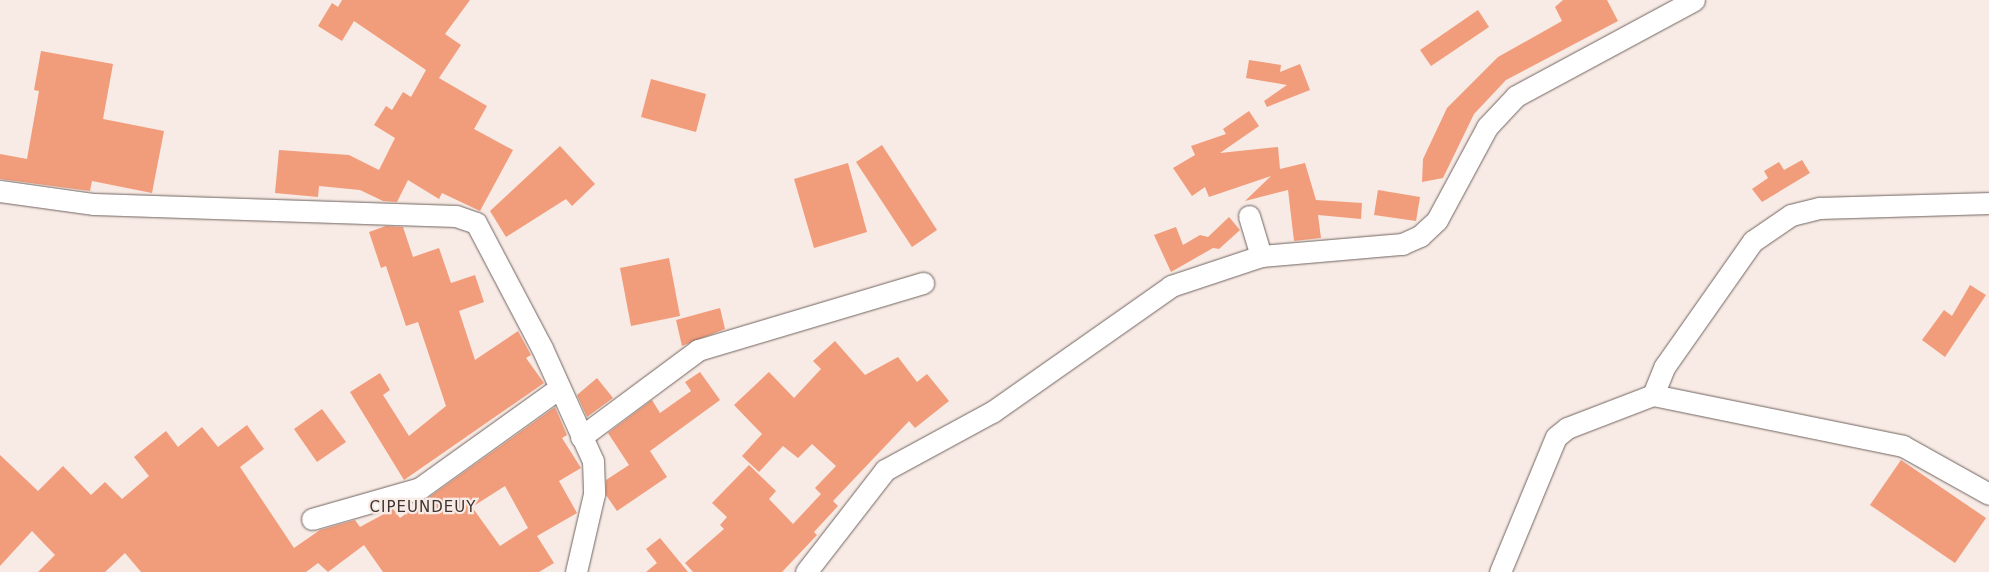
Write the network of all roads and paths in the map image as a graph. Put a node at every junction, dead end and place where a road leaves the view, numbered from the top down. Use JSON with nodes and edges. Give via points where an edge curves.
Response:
{"nodes":[{"id":1,"x":1694,"y":0,"type":"edge"},
{"id":2,"x":0,"y":191,"type":"edge"},
{"id":3,"x":1989,"y":203,"type":"edge"},
{"id":4,"x":1249,"y":216,"type":"dead end"},
{"id":5,"x":1262,"y":256,"type":"junction"},
{"id":6,"x":923,"y":283,"type":"dead end"},
{"id":7,"x":558,"y":389,"type":"junction"},
{"id":8,"x":1653,"y":395,"type":"junction"},
{"id":9,"x":581,"y":438,"type":"junction"},
{"id":10,"x":1989,"y":494,"type":"edge"},
{"id":11,"x":312,"y":519,"type":"dead end"},
{"id":12,"x":576,"y":572,"type":"edge"},
{"id":13,"x":806,"y":572,"type":"edge"},
{"id":14,"x":1500,"y":572,"type":"edge"}],
"edges":[{"from":1,"to":5,"type":"street","via":[[1516,96],[1487,127],[1437,220],[1420,236],[1402,244]]},
{"from":2,"to":7,"type":"street","via":[[94,204],[314,209],[468,219],[482,231],[542,348]]},
{"from":3,"to":8,"type":"street","via":[[1820,208],[1791,215],[1747,249],[1665,366]]},
{"from":4,"to":5,"type":"street"},
{"from":5,"to":13,"type":"street","via":[[1171,286],[992,412],[885,470]]},
{"from":6,"to":9,"type":"street","via":[[698,350]]},
{"from":7,"to":9,"type":"street"},
{"from":7,"to":11,"type":"street","via":[[420,488]]},
{"from":8,"to":10,"type":"street","via":[[1903,446]]},
{"from":8,"to":14,"type":"street","via":[[1567,428],[1556,437]]},
{"from":9,"to":12,"type":"street","via":[[595,474]]}]}
